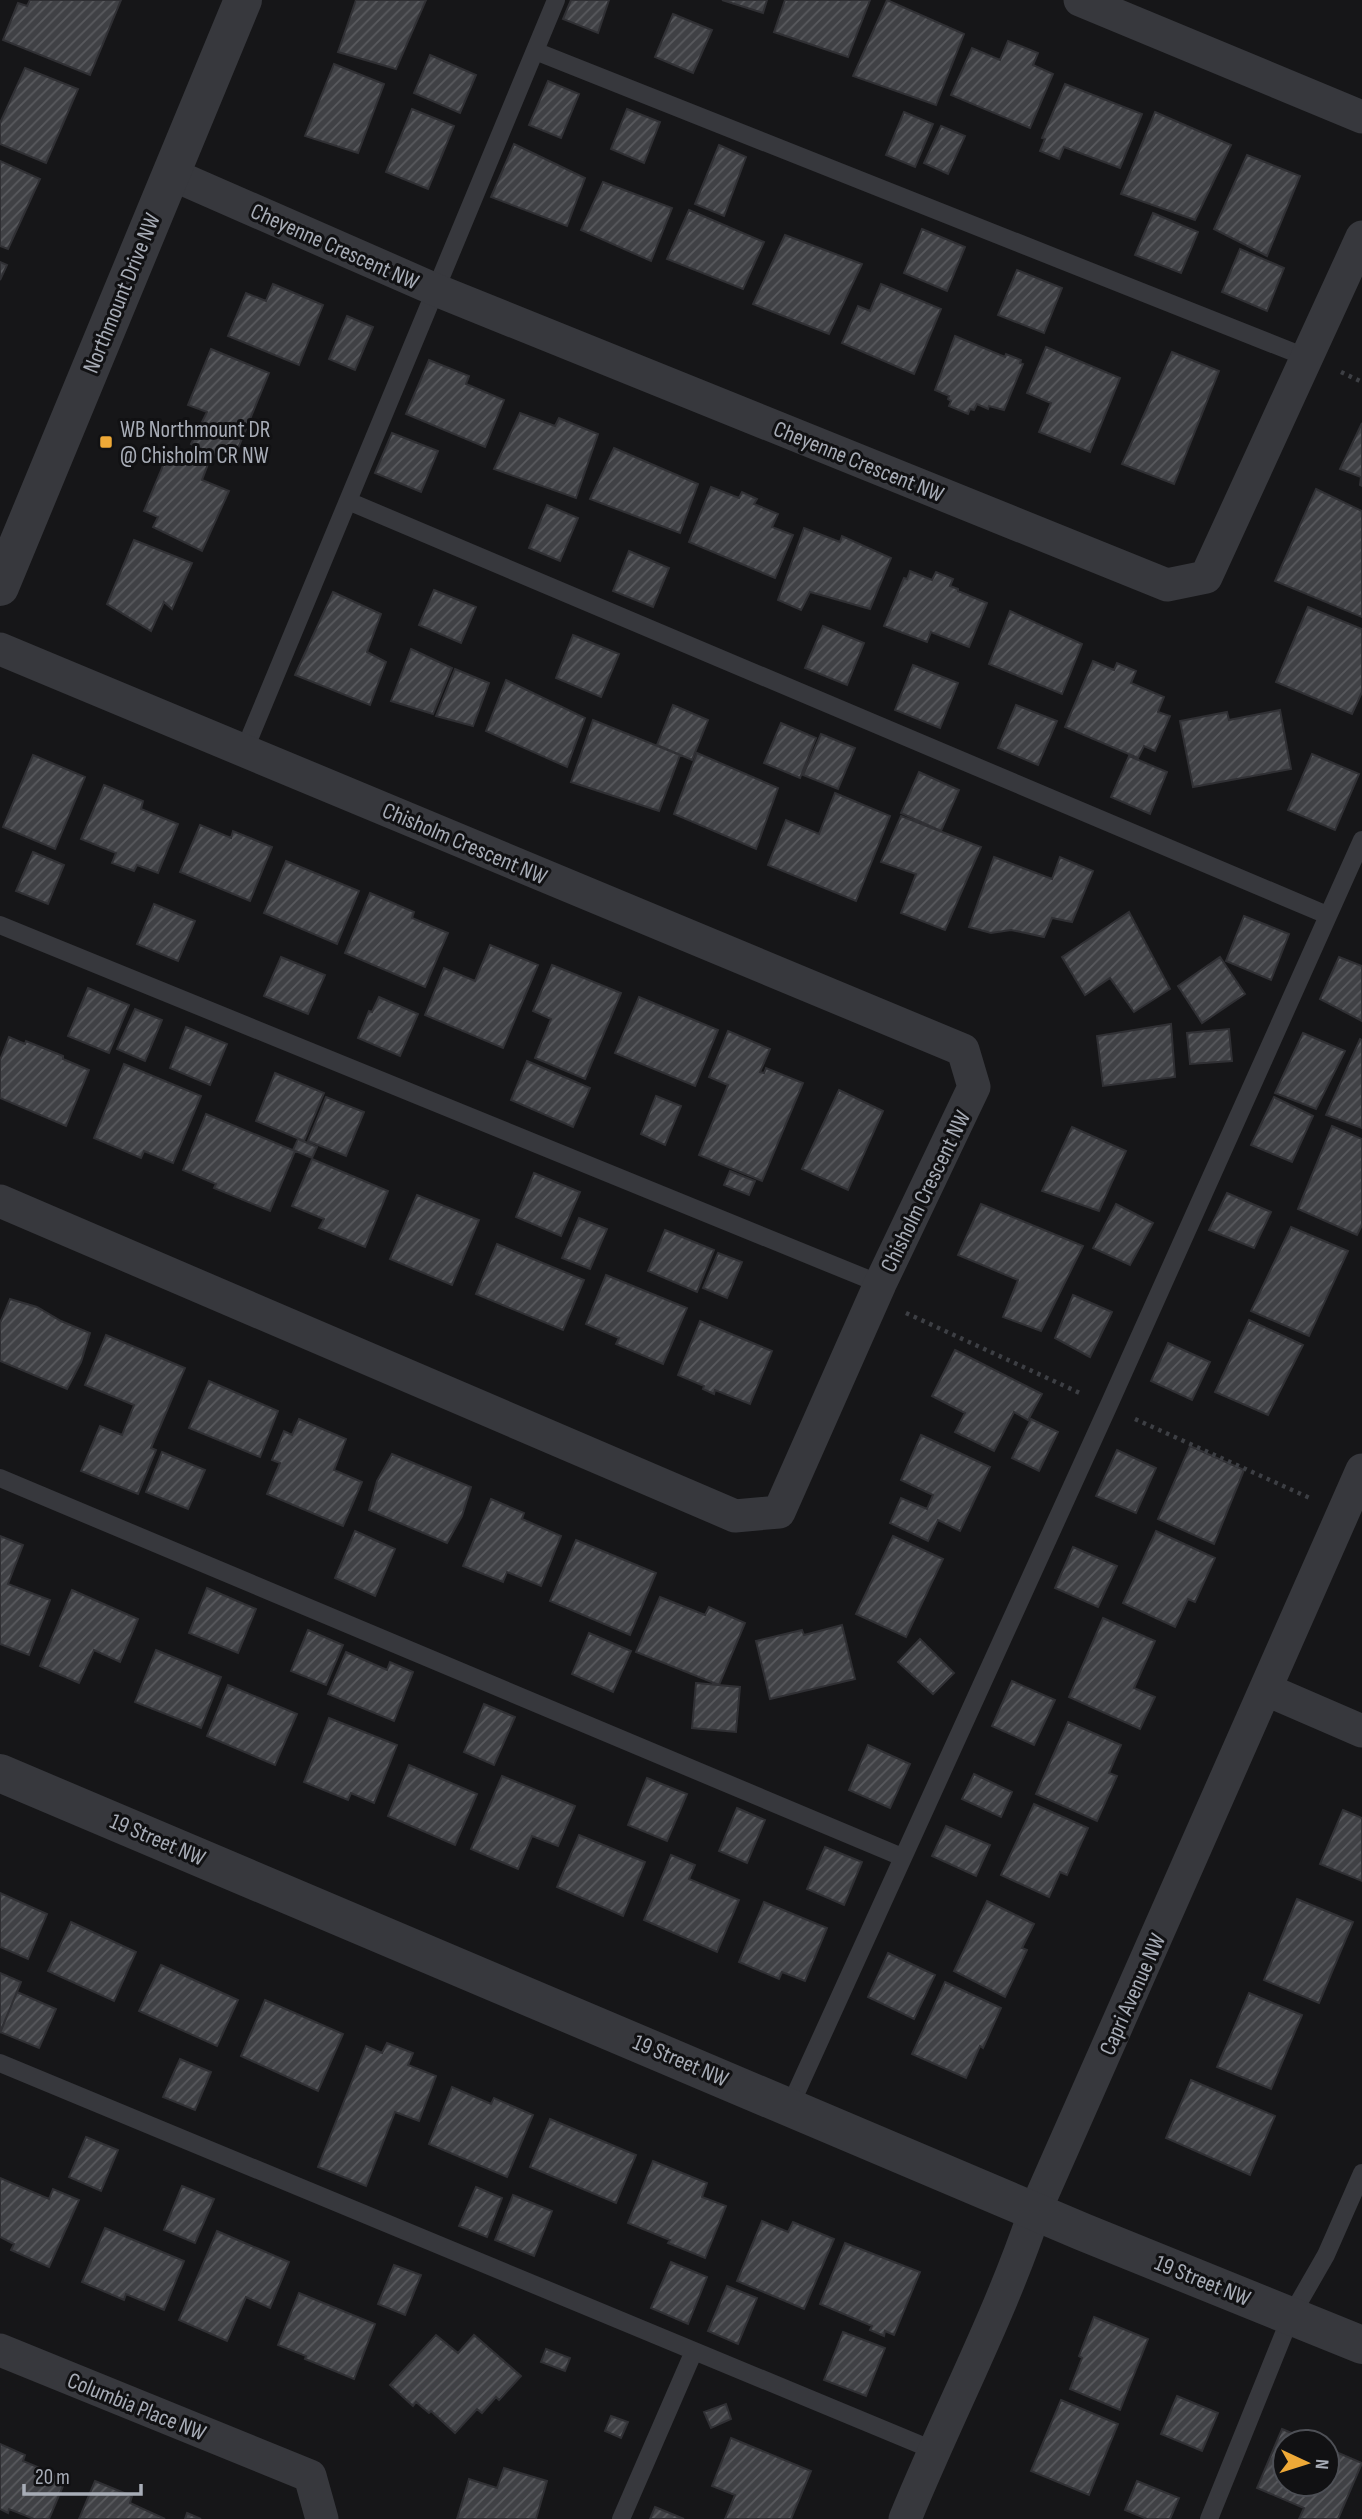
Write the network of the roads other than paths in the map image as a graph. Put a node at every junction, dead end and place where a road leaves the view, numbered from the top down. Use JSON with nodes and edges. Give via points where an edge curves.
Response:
{"nodes":[{"id":1,"x":243,"y":0,"type":"edge"},
{"id":2,"x":556,"y":0,"type":"edge"},
{"id":3,"x":1080,"y":0,"type":"edge"},
{"id":4,"x":535,"y":51,"type":"junction"},
{"id":5,"x":1362,"y":117,"type":"edge"},
{"id":6,"x":171,"y":174,"type":"junction"},
{"id":7,"x":1362,"y":237,"type":"edge"},
{"id":8,"x":436,"y":290,"type":"junction"},
{"id":9,"x":1308,"y":358,"type":"junction"},
{"id":10,"x":348,"y":501,"type":"junction"},
{"id":11,"x":0,"y":587,"type":"edge"},
{"id":12,"x":0,"y":649,"type":"edge"},
{"id":13,"x":244,"y":751,"type":"junction"},
{"id":14,"x":1362,"y":840,"type":"edge"},
{"id":15,"x":1327,"y":915,"type":"junction"},
{"id":16,"x":0,"y":925,"type":"edge"},
{"id":17,"x":0,"y":1201,"type":"edge"},
{"id":18,"x":880,"y":1284,"type":"junction"},
{"id":19,"x":1362,"y":1470,"type":"edge"},
{"id":20,"x":0,"y":1478,"type":"edge"},
{"id":21,"x":1267,"y":1690,"type":"junction"},
{"id":22,"x":1362,"y":1731,"type":"edge"},
{"id":23,"x":0,"y":1773,"type":"edge"},
{"id":24,"x":902,"y":1857,"type":"junction"},
{"id":25,"x":0,"y":2063,"type":"edge"},
{"id":26,"x":790,"y":2106,"type":"junction"},
{"id":27,"x":1362,"y":2173,"type":"edge"},
{"id":28,"x":1035,"y":2211,"type":"junction"},
{"id":29,"x":1291,"y":2316,"type":"junction"},
{"id":30,"x":1362,"y":2345,"type":"edge"},
{"id":31,"x":0,"y":2350,"type":"edge"},
{"id":32,"x":694,"y":2351,"type":"junction"},
{"id":33,"x":933,"y":2450,"type":"junction"},
{"id":34,"x":322,"y":2519,"type":"edge"},
{"id":35,"x":621,"y":2519,"type":"edge"},
{"id":36,"x":905,"y":2519,"type":"edge"},
{"id":37,"x":1209,"y":2519,"type":"edge"}],
"edges":[{"from":1,"to":6,"type":"street","name":"Northmount Drive NW"},
{"from":2,"to":4,"type":"lane"},
{"from":3,"to":5,"type":"street"},
{"from":4,"to":8,"type":"lane"},
{"from":4,"to":9,"type":"lane"},
{"from":6,"to":8,"type":"street","name":"Cheyenne Crescent NW"},
{"from":6,"to":11,"type":"street","name":"Northmount Drive NW"},
{"from":7,"to":9,"type":"street","name":"Cheyenne Crescent NW"},
{"from":8,"to":9,"type":"street","name":"Cheyenne Crescent NW","via":[[1167,585],[1206,577]]},
{"from":8,"to":10,"type":"lane"},
{"from":10,"to":13,"type":"lane"},
{"from":10,"to":15,"type":"lane"},
{"from":12,"to":13,"type":"street","name":"Chisholm Crescent NW"},
{"from":13,"to":18,"type":"street","name":"Chisholm Crescent NW","via":[[963,1051],[974,1087]]},
{"from":14,"to":15,"type":"lane"},
{"from":15,"to":24,"type":"lane"},
{"from":16,"to":18,"type":"lane"},
{"from":17,"to":18,"type":"street","name":"Chisholm Crescent NW","via":[[735,1516],[779,1512]]},
{"from":19,"to":21,"type":"street","name":"Capri Avenue NW"},
{"from":20,"to":24,"type":"lane"},
{"from":21,"to":22,"type":"street"},
{"from":21,"to":28,"type":"street","name":"Capri Avenue NW"},
{"from":23,"to":26,"type":"street","name":"19 Street NW"},
{"from":24,"to":26,"type":"lane"},
{"from":25,"to":32,"type":"lane"},
{"from":26,"to":28,"type":"street","name":"19 Street NW"},
{"from":27,"to":29,"type":"lane"},
{"from":28,"to":29,"type":"street","name":"19 Street NW"},
{"from":28,"to":33,"type":"street","name":"Capri Avenue NW","via":[[1016,2269]]},
{"from":29,"to":30,"type":"street","name":"19 Street NW"},
{"from":29,"to":37,"type":"lane"},
{"from":31,"to":34,"type":"street","name":"Columbia Place NW","via":[[310,2476]]},
{"from":32,"to":33,"type":"lane"},
{"from":32,"to":35,"type":"lane"},
{"from":33,"to":36,"type":"street","name":"Capri Avenue NW"}]}
